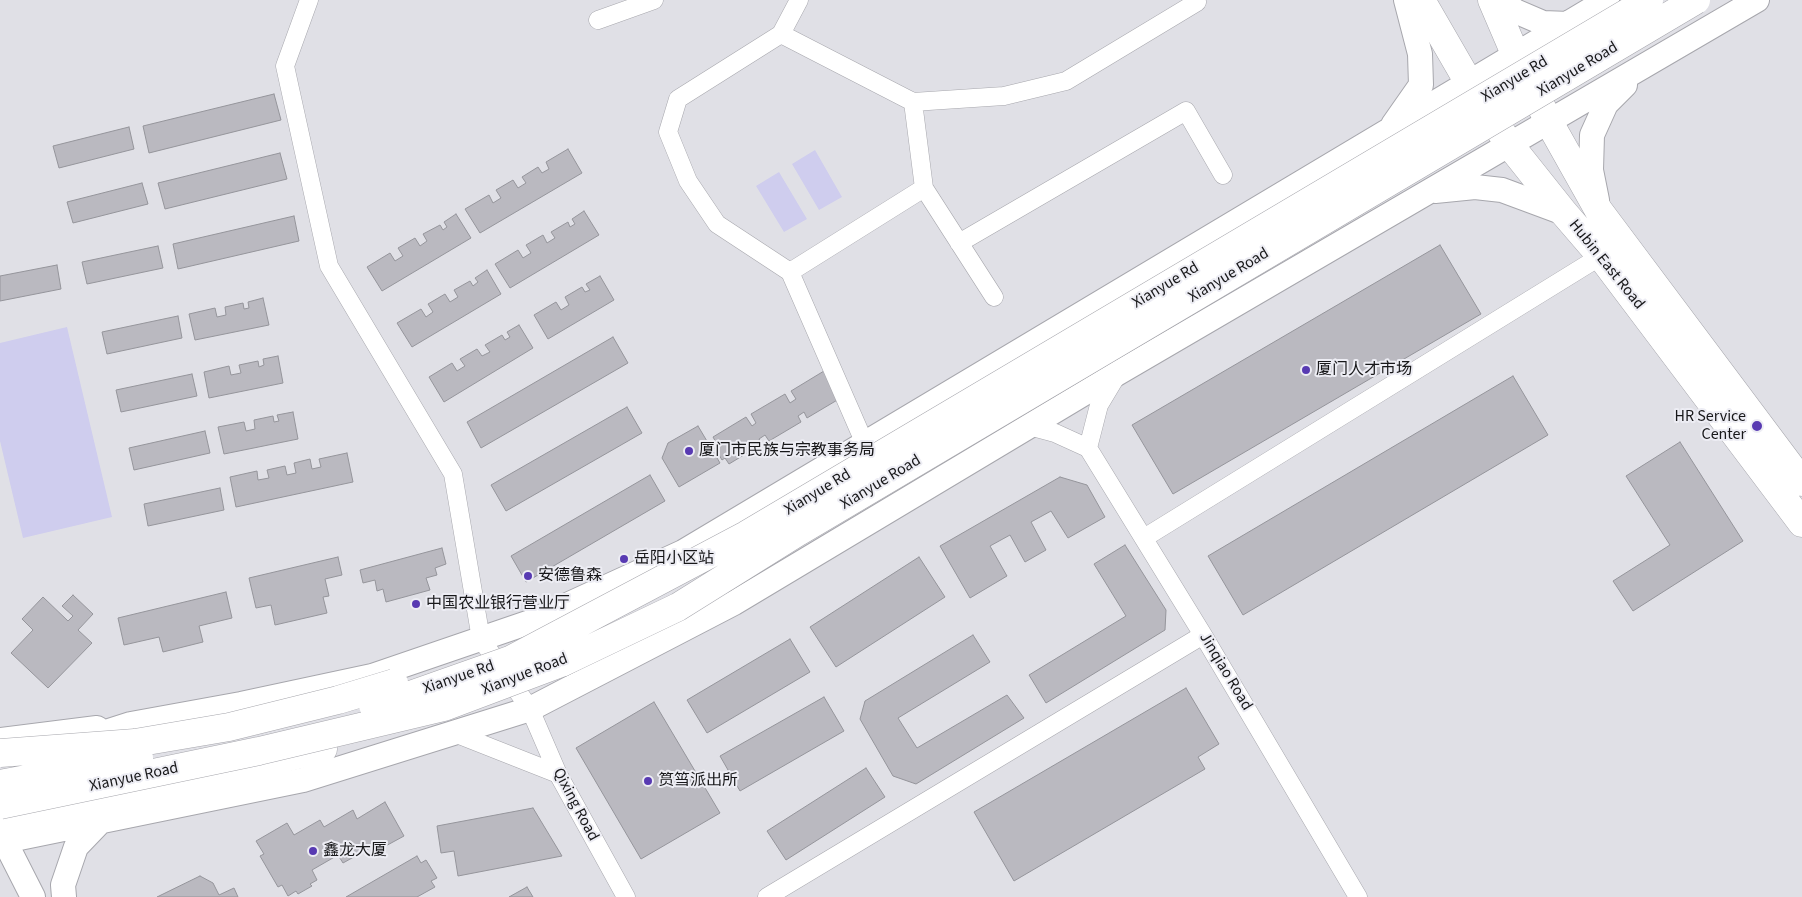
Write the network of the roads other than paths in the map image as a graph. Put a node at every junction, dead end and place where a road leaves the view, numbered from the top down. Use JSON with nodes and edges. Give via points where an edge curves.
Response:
{"nodes":[{"id":1,"x":309,"y":0,"type":"edge"},
{"id":2,"x":654,"y":0,"type":"edge"},
{"id":3,"x":799,"y":0,"type":"edge"},
{"id":4,"x":1406,"y":0,"type":"edge"},
{"id":5,"x":1421,"y":0,"type":"edge"},
{"id":6,"x":1492,"y":0,"type":"edge"},
{"id":7,"x":1502,"y":0,"type":"edge"},
{"id":8,"x":1608,"y":0,"type":"edge"},
{"id":9,"x":1649,"y":0,"type":"edge"},
{"id":10,"x":1696,"y":0,"type":"edge"},
{"id":11,"x":1757,"y":0,"type":"edge"},
{"id":12,"x":1197,"y":2,"type":"dead end"},
{"id":13,"x":598,"y":20,"type":"dead end"},
{"id":14,"x":1569,"y":24,"type":"junction"},
{"id":15,"x":781,"y":34,"type":"junction"},
{"id":16,"x":1516,"y":56,"type":"junction"},
{"id":17,"x":1644,"y":66,"type":"junction"},
{"id":18,"x":1469,"y":83,"type":"junction"},
{"id":19,"x":913,"y":102,"type":"junction"},
{"id":20,"x":1549,"y":122,"type":"junction"},
{"id":21,"x":1390,"y":131,"type":"junction"},
{"id":22,"x":1509,"y":144,"type":"junction"},
{"id":23,"x":1223,"y":175,"type":"dead end"},
{"id":24,"x":924,"y":188,"type":"junction"},
{"id":25,"x":1428,"y":191,"type":"junction"},
{"id":26,"x":1599,"y":211,"type":"junction"},
{"id":27,"x":1564,"y":213,"type":"junction"},
{"id":28,"x":959,"y":243,"type":"junction"},
{"id":29,"x":1601,"y":256,"type":"junction"},
{"id":30,"x":790,"y":272,"type":"junction"},
{"id":31,"x":994,"y":297,"type":"dead end"},
{"id":32,"x":1118,"y":373,"type":"junction"},
{"id":33,"x":1029,"y":426,"type":"junction"},
{"id":34,"x":865,"y":444,"type":"junction"},
{"id":35,"x":1088,"y":448,"type":"junction"},
{"id":36,"x":1802,"y":482,"type":"edge"},
{"id":37,"x":1802,"y":523,"type":"edge"},
{"id":38,"x":1144,"y":538,"type":"junction"},
{"id":39,"x":623,"y":600,"type":"junction"},
{"id":40,"x":1203,"y":635,"type":"junction"},
{"id":41,"x":481,"y":639,"type":"junction"},
{"id":42,"x":444,"y":707,"type":"junction"},
{"id":43,"x":530,"y":709,"type":"junction"},
{"id":44,"x":131,"y":724,"type":"junction"},
{"id":45,"x":454,"y":733,"type":"junction"},
{"id":46,"x":0,"y":740,"type":"edge"},
{"id":47,"x":0,"y":753,"type":"edge"},
{"id":48,"x":0,"y":767,"type":"edge"},
{"id":49,"x":558,"y":774,"type":"junction"},
{"id":50,"x":142,"y":776,"type":"junction"},
{"id":51,"x":0,"y":784,"type":"edge"},
{"id":52,"x":0,"y":805,"type":"edge"},
{"id":53,"x":0,"y":813,"type":"edge"},
{"id":54,"x":101,"y":821,"type":"junction"},
{"id":55,"x":1,"y":834,"type":"edge"},
{"id":56,"x":33,"y":897,"type":"edge"},
{"id":57,"x":64,"y":897,"type":"edge"},
{"id":58,"x":626,"y":897,"type":"edge"},
{"id":59,"x":768,"y":897,"type":"edge"},
{"id":60,"x":1358,"y":897,"type":"edge"}],
"edges":[{"from":1,"to":41,"type":"street","via":[[284,66],[329,266],[453,474]]},
{"from":2,"to":13,"type":"street"},
{"from":3,"to":15,"type":"street"},
{"from":4,"to":21,"type":"main road","via":[[1420,54],[1422,86]]},
{"from":5,"to":18,"type":"main road","name":"Hubin East Road"},
{"from":6,"to":16,"type":"main road","name":"Hubin East Road"},
{"from":7,"to":14,"type":"main road","via":[[1515,12],[1543,23]]},
{"from":8,"to":14,"type":"main road"},
{"from":9,"to":39,"type":"main road","name":"Xianyue Rd","bridge":true,"via":[[746,535]]},
{"from":10,"to":42,"type":"main road","name":"Xianyue Road","bridge":true,"via":[[798,532],[678,607],[561,663]]},
{"from":11,"to":17,"type":"main road"},
{"from":12,"to":19,"type":"street","via":[[1066,81],[1004,96]]},
{"from":14,"to":16,"type":"main road"},
{"from":15,"to":19,"type":"street"},
{"from":15,"to":30,"type":"street","via":[[678,100],[668,132],[688,181],[717,224]]},
{"from":16,"to":18,"type":"main road"},
{"from":16,"to":20,"type":"main road","name":"Hubin East Road"},
{"from":17,"to":20,"type":"main road"},
{"from":17,"to":26,"type":"main road","via":[[1606,104],[1592,135],[1591,170]]},
{"from":18,"to":21,"type":"main road"},
{"from":18,"to":22,"type":"main road","name":"Hubin East Road"},
{"from":19,"to":24,"type":"street"},
{"from":20,"to":22,"type":"main road"},
{"from":20,"to":26,"type":"main road","name":"Hubin East Road"},
{"from":21,"to":34,"type":"main road"},
{"from":22,"to":25,"type":"main road"},
{"from":22,"to":27,"type":"main road","name":"Hubin East Road"},
{"from":23,"to":28,"type":"street","via":[[1186,111]]},
{"from":24,"to":28,"type":"street"},
{"from":24,"to":30,"type":"street"},
{"from":25,"to":27,"type":"main road","via":[[1475,187],[1502,190]]},
{"from":25,"to":32,"type":"main road"},
{"from":26,"to":36,"type":"main road","name":"Hubin East Road"},
{"from":27,"to":29,"type":"main road","name":"Hubin East Road"},
{"from":28,"to":31,"type":"street"},
{"from":29,"to":37,"type":"main road","name":"Hubin East Road"},
{"from":29,"to":38,"type":"street"},
{"from":30,"to":34,"type":"street"},
{"from":32,"to":33,"type":"main road"},
{"from":32,"to":35,"type":"street","via":[[1099,405]]},
{"from":33,"to":35,"type":"street","via":[[1055,433]]},
{"from":33,"to":43,"type":"main road","via":[[734,603]]},
{"from":34,"to":41,"type":"main road","via":[[683,552],[530,622]]},
{"from":35,"to":38,"type":"street","name":"Jinqiao Road"},
{"from":38,"to":40,"type":"street","name":"Jinqiao Road"},
{"from":39,"to":47,"type":"main road","bridge":true,"via":[[456,664],[338,700],[230,727],[135,743]]},
{"from":39,"to":51,"type":"main road","name":"Xianyue Rd","bridge":true,"via":[[510,660],[404,697],[216,744]]},
{"from":40,"to":59,"type":"street"},
{"from":40,"to":60,"type":"street","name":"Jinqiao Road"},
{"from":41,"to":43,"type":"street","name":"Qixing Road"},
{"from":41,"to":44,"type":"main road","via":[[372,676]]},
{"from":42,"to":50,"type":"main road","name":"Xianyue Road","bridge":true},
{"from":42,"to":55,"type":"main road","bridge":true,"via":[[406,727],[151,790]]},
{"from":43,"to":45,"type":"main road"},
{"from":43,"to":49,"type":"street","name":"Qixing Road"},
{"from":44,"to":46,"type":"main road"},
{"from":44,"to":48,"type":"main road"},
{"from":45,"to":49,"type":"street"},
{"from":45,"to":54,"type":"main road","via":[[303,780]]},
{"from":49,"to":58,"type":"street","name":"Qixing Road"},
{"from":50,"to":52,"type":"main road","name":"Xianyue Road","bridge":true},
{"from":50,"to":53,"type":"main road","bridge":true},
{"from":54,"to":55,"type":"main road"},
{"from":54,"to":57,"type":"main road","via":[[76,847],[63,885]]},
{"from":55,"to":56,"type":"main road"}]}
